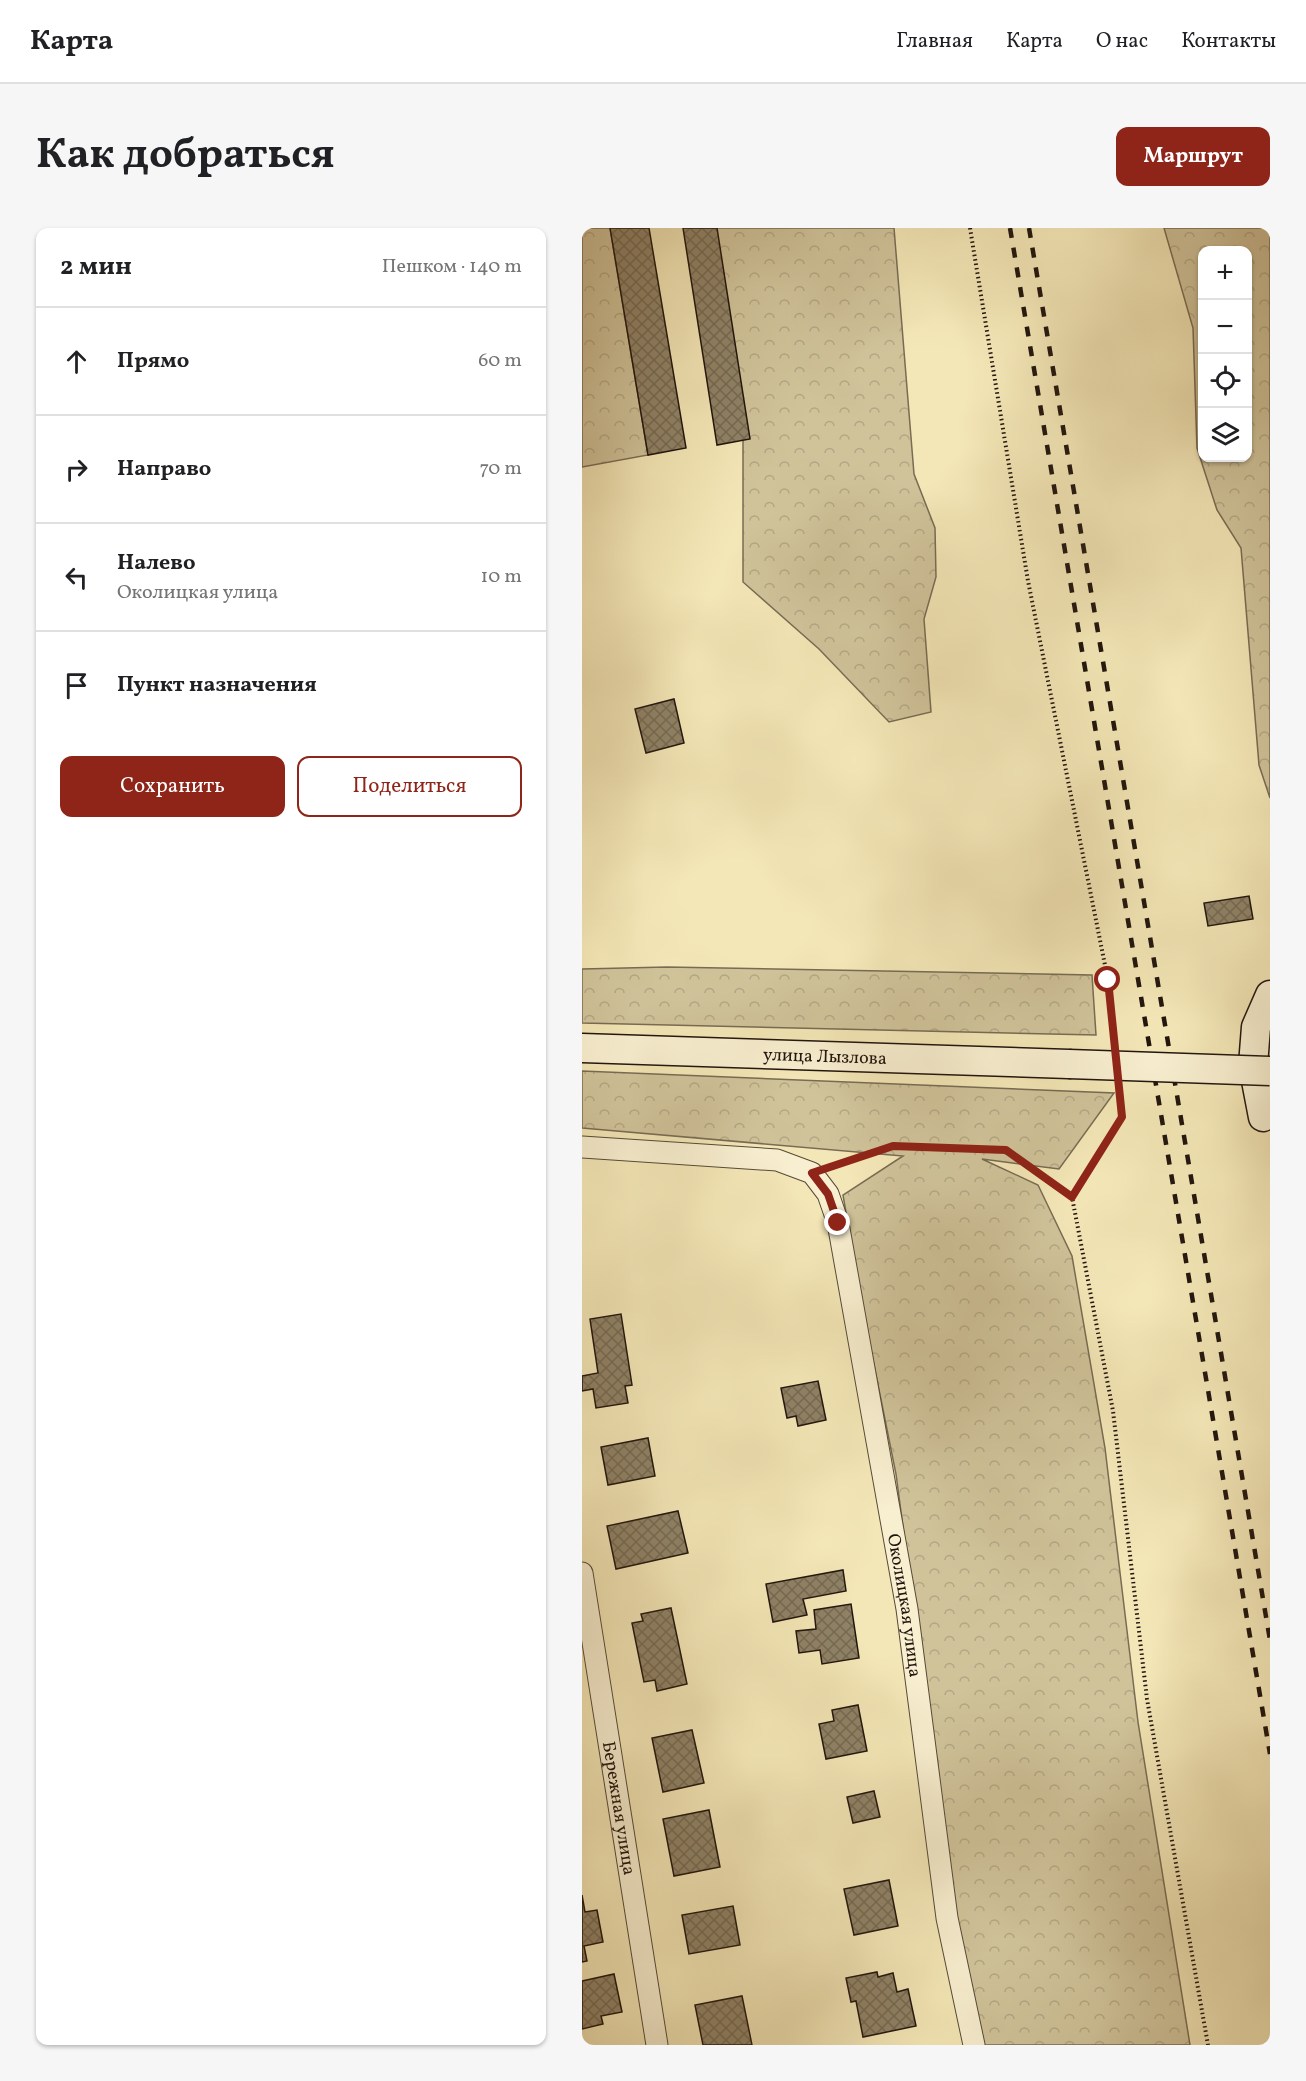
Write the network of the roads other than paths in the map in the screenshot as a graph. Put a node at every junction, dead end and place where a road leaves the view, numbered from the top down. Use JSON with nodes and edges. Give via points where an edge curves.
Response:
{"nodes":[{"id":1,"x":1270,"y":995,"type":"edge"},
{"id":2,"x":582,"y":1048,"type":"edge"},
{"id":3,"x":1270,"y":1071,"type":"edge"},
{"id":4,"x":1267,"y":1123,"type":"edge"},
{"id":5,"x":582,"y":1146,"type":"edge"},
{"id":6,"x":582,"y":1573,"type":"edge"},
{"id":7,"x":657,"y":2045,"type":"edge"},
{"id":8,"x":974,"y":2045,"type":"edge"}],
"edges":[{"from":1,"to":4,"type":"main road","via":[[1256,1027],[1252,1065]]},
{"from":2,"to":3,"type":"main road","name":"улица Лызлова","bridge":true},
{"from":5,"to":8,"type":"street","name":"Околицкая улица","via":[[777,1160],[812,1173],[828,1194],[838,1223],[908,1609],[947,1918]]},
{"from":6,"to":7,"type":"street","name":"Бережная улица"}]}
